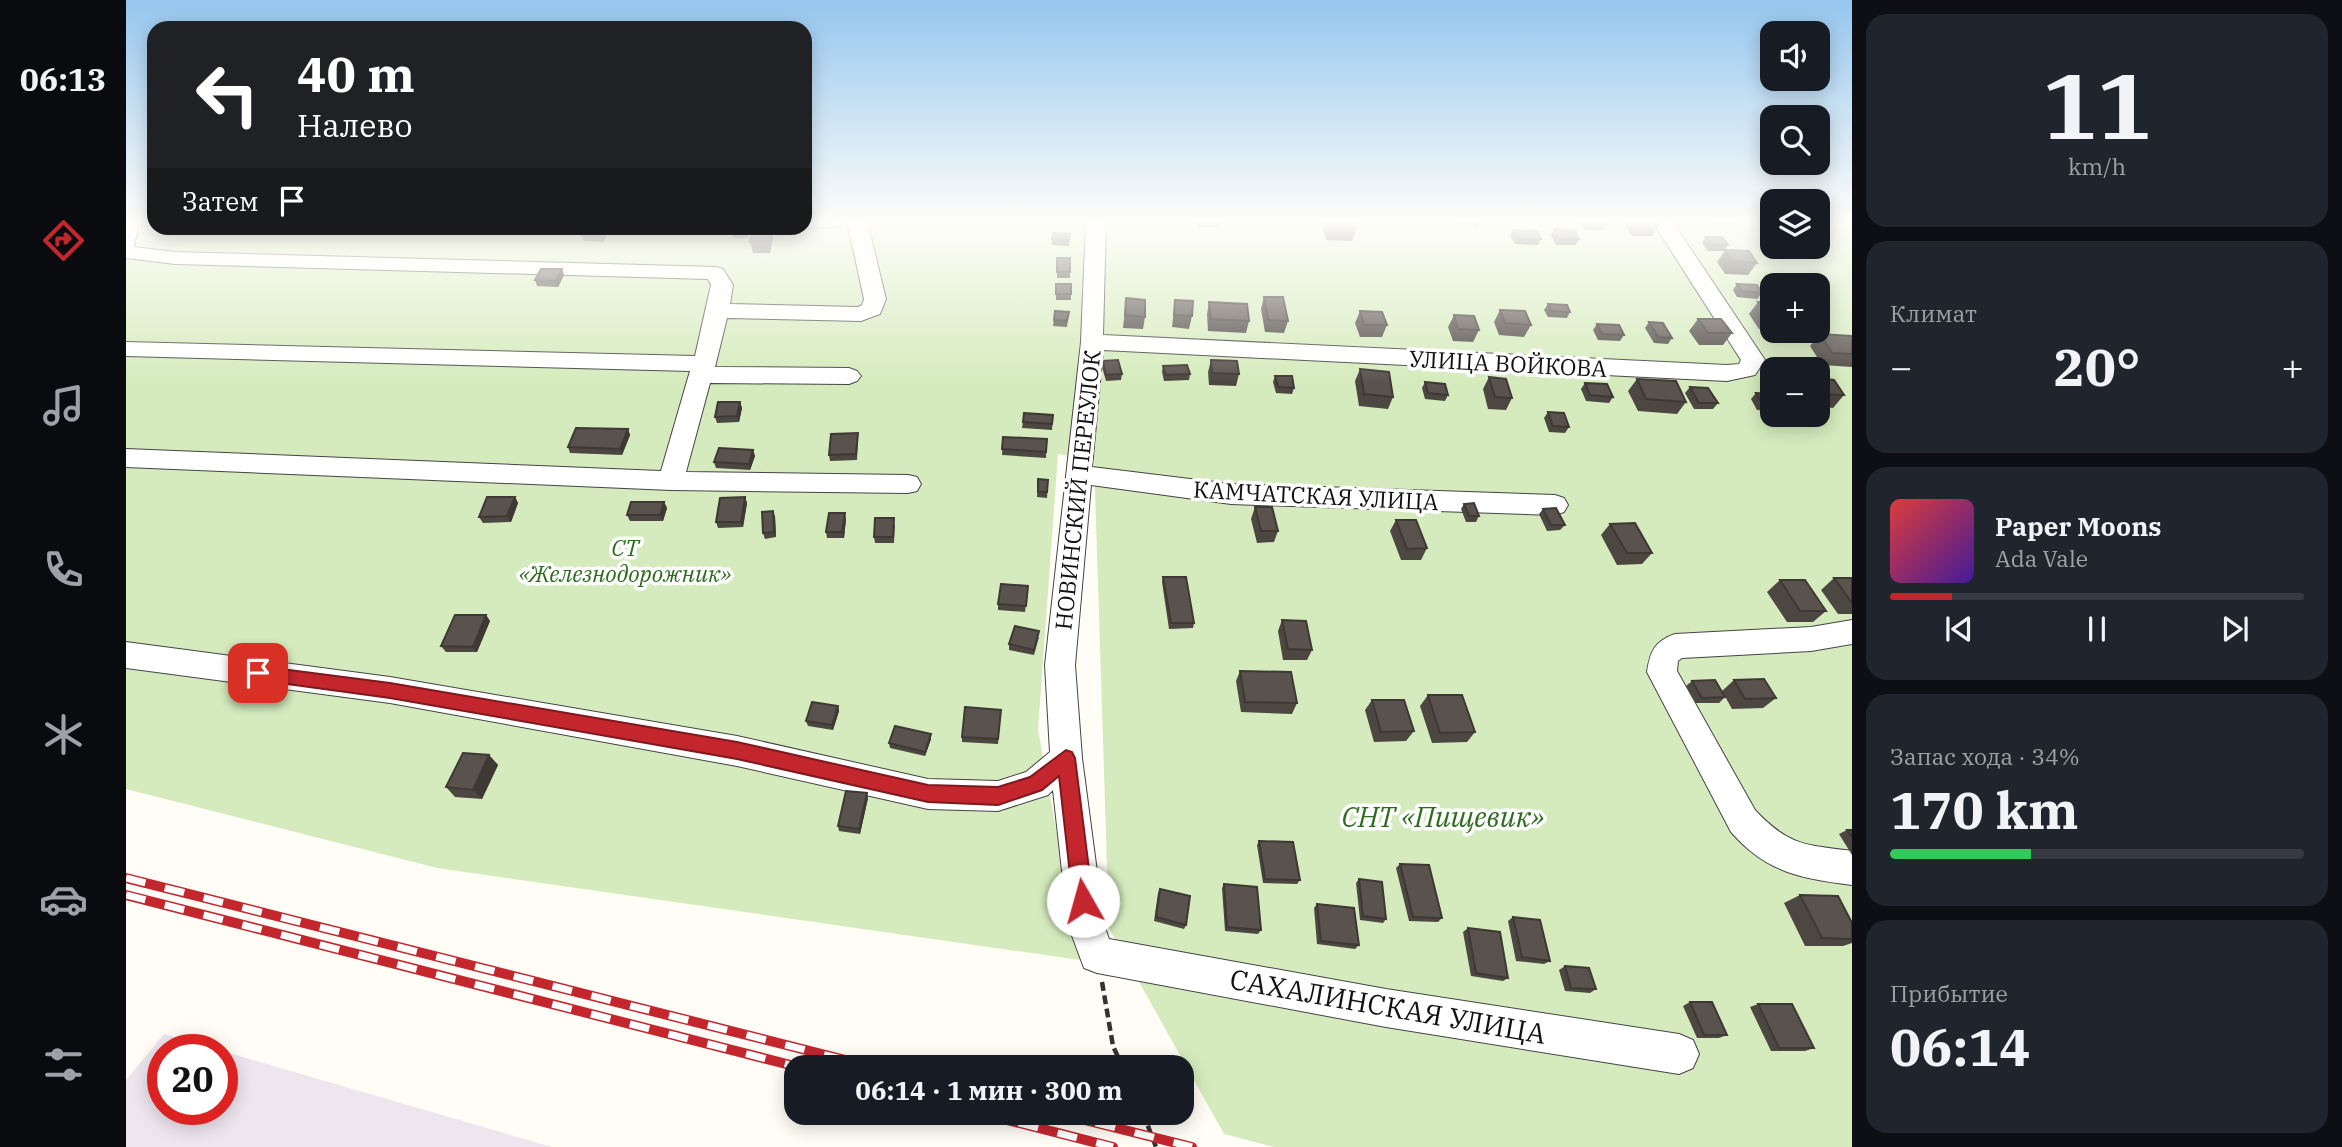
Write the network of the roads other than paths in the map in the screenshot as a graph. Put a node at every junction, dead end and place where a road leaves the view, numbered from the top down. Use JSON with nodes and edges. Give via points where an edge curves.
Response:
{"nodes":[{"id":1,"x":717,"y":275,"type":"edge"},
{"id":2,"x":869,"y":275,"type":"edge"},
{"id":3,"x":1094,"y":275,"type":"edge"},
{"id":4,"x":1697,"y":275,"type":"edge"},
{"id":5,"x":718,"y":311,"type":"junction"},
{"id":6,"x":1092,"y":342,"type":"junction"},
{"id":7,"x":126,"y":349,"type":"edge"},
{"id":8,"x":702,"y":369,"type":"junction"},
{"id":9,"x":849,"y":376,"type":"dead end"},
{"id":10,"x":126,"y":458,"type":"edge"},
{"id":11,"x":1078,"y":474,"type":"junction"},
{"id":12,"x":671,"y":481,"type":"junction"},
{"id":13,"x":908,"y":484,"type":"dead end"},
{"id":14,"x":1555,"y":506,"type":"edge"},
{"id":15,"x":1852,"y":632,"type":"edge"},
{"id":16,"x":126,"y":655,"type":"edge"},
{"id":17,"x":1066,"y":758,"type":"junction"},
{"id":18,"x":1852,"y":868,"type":"edge"},
{"id":19,"x":1097,"y":955,"type":"joint"},
{"id":20,"x":1679,"y":1054,"type":"dead end"}],
"edges":[{"from":1,"to":5,"type":"street","via":[[722,285]]},
{"from":2,"to":5,"type":"street","via":[[875,299],[872,309],[861,314]]},
{"from":3,"to":6,"type":"street","name":"НОВИНСКИЙ ПЕРЕУЛОК"},
{"from":4,"to":6,"type":"street","name":"УЛИЦА ВОЙКОВА","via":[[1753,360],[1747,370],[1727,373]]},
{"from":5,"to":8,"type":"street"},
{"from":6,"to":11,"type":"street","name":"НОВИНСКИЙ ПЕРЕУЛОК"},
{"from":7,"to":8,"type":"street"},
{"from":8,"to":9,"type":"street"},
{"from":8,"to":12,"type":"street"},
{"from":10,"to":12,"type":"street"},
{"from":11,"to":14,"type":"street","name":"КАМЧАТСКАЯ УЛИЦА","via":[[1231,494]]},
{"from":11,"to":17,"type":"street","name":"НОВИНСКИЙ ПЕРЕУЛОК","via":[[1060,665]]},
{"from":12,"to":13,"type":"street"},
{"from":15,"to":18,"type":"street","via":[[1811,639],[1675,646],[1664,655],[1662,672],[1743,821],[1760,841],[1792,860]]},
{"from":16,"to":17,"type":"street","via":[[417,695],[737,751],[928,794],[998,796],[1036,784]]},
{"from":17,"to":19,"type":"street","name":"НОВИНСКИЙ ПЕРЕУЛОК","via":[[1086,925]]},
{"from":19,"to":20,"type":"street","name":"САХАЛИНСКАЯ УЛИЦА","via":[[1385,1008]]}]}
